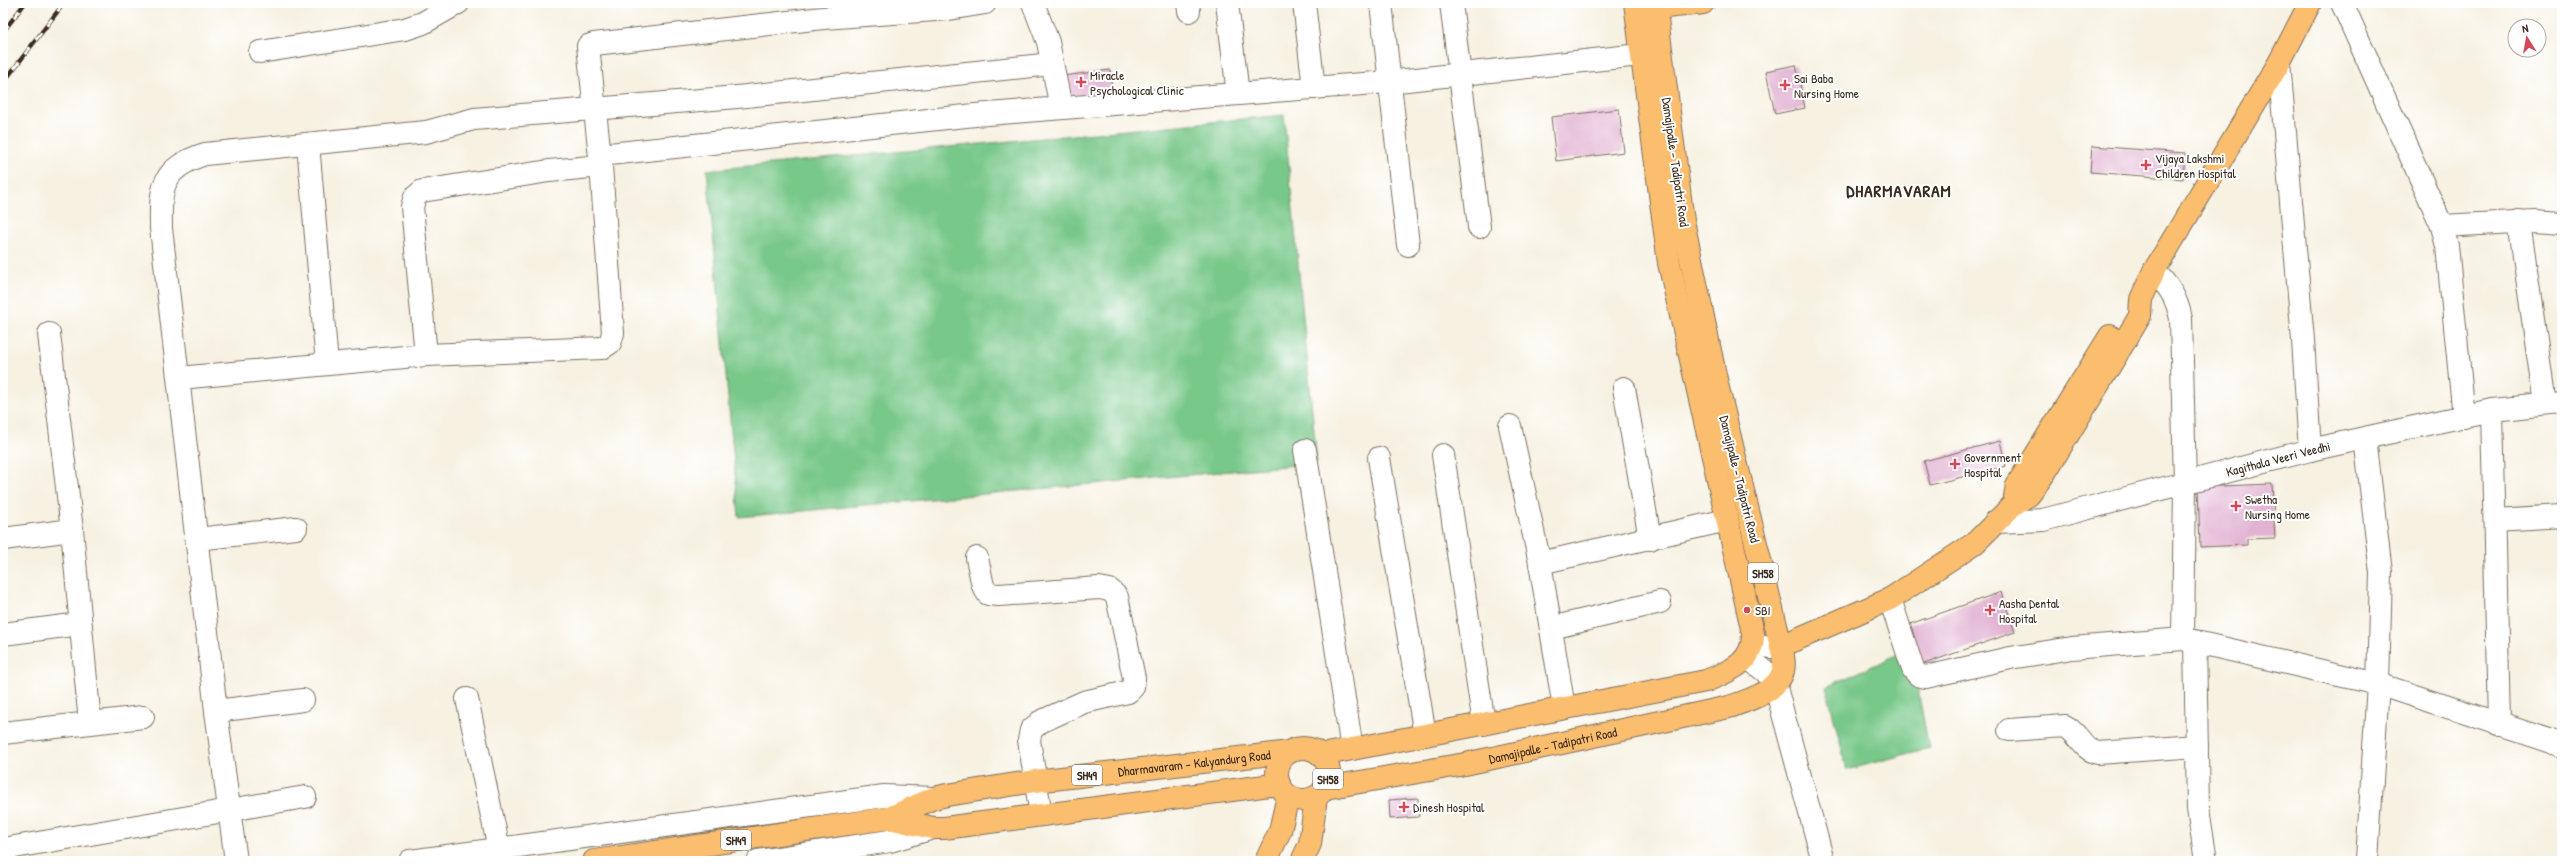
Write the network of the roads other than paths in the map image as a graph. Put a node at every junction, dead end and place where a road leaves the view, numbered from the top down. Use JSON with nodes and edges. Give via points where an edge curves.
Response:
{"nodes":[{"id":1,"x":458,"y":3,"type":"edge"},
{"id":2,"x":985,"y":3,"type":"edge"},
{"id":3,"x":1033,"y":3,"type":"edge"},
{"id":4,"x":1227,"y":3,"type":"edge"},
{"id":5,"x":1304,"y":3,"type":"edge"},
{"id":6,"x":1381,"y":3,"type":"edge"},
{"id":7,"x":1451,"y":3,"type":"edge"},
{"id":8,"x":1635,"y":3,"type":"edge"},
{"id":9,"x":1703,"y":3,"type":"edge"},
{"id":10,"x":2310,"y":3,"type":"edge"},
{"id":11,"x":2342,"y":3,"type":"edge"},
{"id":12,"x":1655,"y":6,"type":"edge"},
{"id":13,"x":260,"y":52,"type":"dead end"},
{"id":14,"x":1640,"y":55,"type":"junction"},
{"id":15,"x":1052,"y":64,"type":"junction"},
{"id":16,"x":2279,"y":64,"type":"junction"},
{"id":17,"x":1460,"y":74,"type":"junction"},
{"id":18,"x":1388,"y":82,"type":"junction"},
{"id":19,"x":1314,"y":88,"type":"junction"},
{"id":20,"x":1238,"y":94,"type":"junction"},
{"id":21,"x":1062,"y":108,"type":"junction"},
{"id":22,"x":594,"y":110,"type":"junction"},
{"id":23,"x":308,"y":144,"type":"junction"},
{"id":24,"x":600,"y":161,"type":"junction"},
{"id":25,"x":2519,"y":221,"type":"junction"},
{"id":26,"x":2562,"y":223,"type":"edge"},
{"id":27,"x":2442,"y":226,"type":"junction"},
{"id":28,"x":1479,"y":227,"type":"dead end"},
{"id":29,"x":1408,"y":245,"type":"dead end"},
{"id":30,"x":2154,"y":271,"type":"junction"},
{"id":31,"x":49,"y":334,"type":"dead end"},
{"id":32,"x":426,"y":355,"type":"junction"},
{"id":33,"x":327,"y":364,"type":"junction"},
{"id":34,"x":179,"y":378,"type":"junction"},
{"id":35,"x":1624,"y":388,"type":"dead end"},
{"id":36,"x":2553,"y":404,"type":"edge"},
{"id":37,"x":2492,"y":410,"type":"junction"},
{"id":38,"x":2464,"y":416,"type":"junction"},
{"id":39,"x":1510,"y":426,"type":"dead end"},
{"id":40,"x":2365,"y":438,"type":"junction"},
{"id":41,"x":1305,"y":450,"type":"dead end"},
{"id":42,"x":2310,"y":450,"type":"junction"},
{"id":43,"x":1444,"y":455,"type":"dead end"},
{"id":44,"x":1379,"y":458,"type":"dead end"},
{"id":45,"x":2185,"y":484,"type":"junction"},
{"id":46,"x":2562,"y":516,"type":"edge"},
{"id":47,"x":1727,"y":520,"type":"junction"},
{"id":48,"x":2496,"y":520,"type":"junction"},
{"id":49,"x":1995,"y":522,"type":"junction"},
{"id":50,"x":296,"y":528,"type":"dead end"},
{"id":51,"x":72,"y":530,"type":"junction"},
{"id":52,"x":3,"y":539,"type":"edge"},
{"id":53,"x":197,"y":539,"type":"junction"},
{"id":54,"x":1650,"y":539,"type":"junction"},
{"id":55,"x":977,"y":558,"type":"dead end"},
{"id":56,"x":1540,"y":563,"type":"junction"},
{"id":57,"x":1890,"y":599,"type":"junction"},
{"id":58,"x":1660,"y":602,"type":"dead end"},
{"id":59,"x":80,"y":624,"type":"junction"},
{"id":60,"x":1551,"y":628,"type":"junction"},
{"id":61,"x":3,"y":634,"type":"edge"},
{"id":62,"x":2189,"y":640,"type":"junction"},
{"id":63,"x":1781,"y":646,"type":"junction"},
{"id":64,"x":1751,"y":651,"type":"junction"},
{"id":65,"x":1775,"y":684,"type":"junction"},
{"id":66,"x":2378,"y":684,"type":"junction"},
{"id":67,"x":467,"y":699,"type":"dead end"},
{"id":68,"x":303,"y":700,"type":"dead end"},
{"id":69,"x":1564,"y":708,"type":"junction"},
{"id":70,"x":216,"y":711,"type":"junction"},
{"id":71,"x":143,"y":717,"type":"dead end"},
{"id":72,"x":90,"y":723,"type":"junction"},
{"id":73,"x":1484,"y":724,"type":"junction"},
{"id":74,"x":2499,"y":725,"type":"junction"},
{"id":75,"x":2009,"y":730,"type":"dead end"},
{"id":76,"x":3,"y":733,"type":"edge"},
{"id":77,"x":1425,"y":735,"type":"junction"},
{"id":78,"x":2197,"y":746,"type":"junction"},
{"id":79,"x":2562,"y":747,"type":"edge"},
{"id":80,"x":1352,"y":749,"type":"junction"},
{"id":81,"x":1290,"y":752,"type":"junction"},
{"id":82,"x":1321,"y":755,"type":"junction"},
{"id":83,"x":1035,"y":781,"type":"junction"},
{"id":84,"x":1284,"y":790,"type":"junction"},
{"id":85,"x":1321,"y":793,"type":"junction"},
{"id":86,"x":305,"y":797,"type":"dead end"},
{"id":87,"x":934,"y":798,"type":"junction"},
{"id":88,"x":229,"y":810,"type":"junction"},
{"id":89,"x":1041,"y":815,"type":"junction"},
{"id":90,"x":883,"y":818,"type":"junction"},
{"id":91,"x":933,"y":828,"type":"junction"},
{"id":92,"x":3,"y":849,"type":"edge"},
{"id":93,"x":499,"y":849,"type":"junction"},
{"id":94,"x":772,"y":860,"type":"edge"},
{"id":95,"x":236,"y":861,"type":"edge"},
{"id":96,"x":410,"y":861,"type":"edge"},
{"id":97,"x":594,"y":861,"type":"edge"},
{"id":98,"x":1266,"y":861,"type":"edge"},
{"id":99,"x":1302,"y":861,"type":"edge"},
{"id":100,"x":1823,"y":861,"type":"edge"},
{"id":101,"x":2206,"y":861,"type":"edge"},
{"id":102,"x":2367,"y":861,"type":"edge"}],
"edges":[{"from":1,"to":13,"type":"street","via":[[423,23],[405,29]]},
{"from":2,"to":22,"type":"street","via":[[949,9],[823,18],[594,44],[588,46],[587,52]]},
{"from":3,"to":15,"type":"street","via":[[1046,34]]},
{"from":4,"to":20,"type":"street"},
{"from":5,"to":19,"type":"street"},
{"from":6,"to":18,"type":"street"},
{"from":7,"to":17,"type":"street"},
{"from":8,"to":14,"type":"main road","name":"Damajipalle - Tadipatri Road","number":"SH58"},
{"from":9,"to":12,"type":"main road"},
{"from":10,"to":16,"type":"main road"},
{"from":11,"to":27,"type":"street"},
{"from":12,"to":63,"type":"main road","name":"Damajipalle - Tadipatri Road","number":"SH58","via":[[1683,221],[1720,397]]},
{"from":14,"to":17,"type":"street"},
{"from":14,"to":47,"type":"main road","name":"Damajipalle - Tadipatri Road","number":"SH58","via":[[1669,263]]},
{"from":15,"to":21,"type":"street"},
{"from":15,"to":22,"type":"street"},
{"from":16,"to":30,"type":"main road"},
{"from":16,"to":42,"type":"street"},
{"from":17,"to":18,"type":"street"},
{"from":17,"to":28,"type":"street"},
{"from":18,"to":19,"type":"street"},
{"from":18,"to":29,"type":"street"},
{"from":19,"to":20,"type":"street"},
{"from":20,"to":21,"type":"street"},
{"from":21,"to":24,"type":"street","via":[[975,115]]},
{"from":22,"to":23,"type":"street","via":[[474,119],[426,132]]},
{"from":22,"to":24,"type":"street"},
{"from":23,"to":33,"type":"street"},
{"from":23,"to":34,"type":"street","via":[[205,154],[185,160],[172,170],[164,187],[161,221]]},
{"from":24,"to":32,"type":"street","via":[[422,191],[415,197],[412,207]]},
{"from":24,"to":32,"type":"street","via":[[614,333],[610,342],[602,348],[591,349]]},
{"from":25,"to":26,"type":"street"},
{"from":25,"to":27,"type":"street"},
{"from":25,"to":36,"type":"street"},
{"from":27,"to":38,"type":"street","via":[[2447,246]]},
{"from":30,"to":45,"type":"street","via":[[2171,288],[2178,302],[2181,319]]},
{"from":30,"to":49,"type":"main road","via":[[2141,299],[2125,312],[2017,486],[2014,504]]},
{"from":31,"to":51,"type":"street"},
{"from":32,"to":33,"type":"street"},
{"from":33,"to":34,"type":"street"},
{"from":34,"to":53,"type":"street"},
{"from":35,"to":54,"type":"street"},
{"from":36,"to":37,"type":"street","name":"Kagithala Veeri Veedhi"},
{"from":37,"to":38,"type":"street","name":"Kagithala Veeri Veedhi"},
{"from":37,"to":48,"type":"street"},
{"from":38,"to":40,"type":"street","name":"Kagithala Veeri Veedhi"},
{"from":39,"to":56,"type":"street"},
{"from":40,"to":42,"type":"street","name":"Kagithala Veeri Veedhi"},
{"from":40,"to":66,"type":"street","via":[[2380,573]]},
{"from":41,"to":80,"type":"street"},
{"from":42,"to":45,"type":"street","name":"Kagithala Veeri Veedhi"},
{"from":43,"to":73,"type":"street"},
{"from":44,"to":77,"type":"street"},
{"from":45,"to":49,"type":"street","name":"Kagithala Veeri Veedhi","via":[[2044,520]]},
{"from":45,"to":62,"type":"street"},
{"from":46,"to":48,"type":"street"},
{"from":47,"to":54,"type":"street"},
{"from":47,"to":64,"type":"main road","name":"Damajipalle - Tadipatri Road","number":"SH58"},
{"from":48,"to":74,"type":"street"},
{"from":49,"to":57,"type":"main road","via":[[1975,543]]},
{"from":50,"to":53,"type":"street"},
{"from":51,"to":52,"type":"street"},
{"from":51,"to":59,"type":"street"},
{"from":53,"to":70,"type":"street"},
{"from":54,"to":56,"type":"street"},
{"from":55,"to":83,"type":"street","via":[[983,586],[988,594],[1098,588],[1110,590],[1117,597],[1134,678],[1133,687],[1128,692],[1084,702],[1040,722],[1031,730],[1028,740]]},
{"from":56,"to":60,"type":"street"},
{"from":57,"to":62,"type":"street","via":[[1913,669],[1918,675],[1926,677],[2010,658],[2072,648]]},
{"from":57,"to":63,"type":"main road"},
{"from":58,"to":60,"type":"street"},
{"from":59,"to":61,"type":"street"},
{"from":59,"to":72,"type":"street"},
{"from":60,"to":69,"type":"street"},
{"from":62,"to":66,"type":"street"},
{"from":62,"to":78,"type":"street"},
{"from":63,"to":64,"type":"street","via":[[1764,646]]},
{"from":63,"to":65,"type":"main road","name":"Damajipalle - Tadipatri Road","number":"SH58","via":[[1783,672]]},
{"from":64,"to":65,"type":"street"},
{"from":64,"to":69,"type":"main road","number":"SH58","via":[[1733,670],[1706,681]]},
{"from":65,"to":85,"type":"main road","name":"Damajipalle - Tadipatri Road","number":"SH58","via":[[1748,700],[1729,707],[1625,731]]},
{"from":65,"to":100,"type":"street"},
{"from":66,"to":74,"type":"street"},
{"from":66,"to":102,"type":"street"},
{"from":67,"to":93,"type":"street"},
{"from":68,"to":70,"type":"street"},
{"from":69,"to":73,"type":"main road","number":"SH58"},
{"from":70,"to":88,"type":"street"},
{"from":71,"to":72,"type":"street"},
{"from":72,"to":76,"type":"street"},
{"from":73,"to":77,"type":"main road","number":"SH58"},
{"from":74,"to":79,"type":"street","via":[[2551,741]]},
{"from":75,"to":78,"type":"street","via":[[2065,726],[2072,729],[2090,751],[2098,753]]},
{"from":77,"to":80,"type":"main road","number":"SH58"},
{"from":78,"to":101,"type":"street","via":[[2199,822]]},
{"from":80,"to":82,"type":"main road","number":"SH58"},
{"from":81,"to":82,"type":"main road","number":"SH58","via":[[1306,749]]},
{"from":81,"to":83,"type":"main road","name":"Dharmavaram - Kalyandurg Road","number":"SH49"},
{"from":81,"to":84,"type":"main road","via":[[1280,762],[1277,777]]},
{"from":82,"to":85,"type":"main road","number":"SH58","via":[[1328,768],[1328,781]]},
{"from":83,"to":87,"type":"main road","name":"Dharmavaram - Kalyandurg Road","number":"SH49"},
{"from":83,"to":89,"type":"street"},
{"from":84,"to":85,"type":"main road","name":"Damajipalle - Tadipatri Road","number":"SH58","via":[[1302,800]]},
{"from":84,"to":89,"type":"main road","name":"Dharmavaram - Kalyandurg Road","number":"SH49"},
{"from":84,"to":98,"type":"main road","via":[[1280,832]]},
{"from":85,"to":99,"type":"main road","number":"SH58","via":[[1310,844]]},
{"from":86,"to":88,"type":"street"},
{"from":87,"to":90,"type":"main road","name":"Dharmavaram - Kalyandurg Road","number":"SH49"},
{"from":87,"to":93,"type":"street","via":[[884,796]]},
{"from":88,"to":92,"type":"street"},
{"from":88,"to":95,"type":"street"},
{"from":89,"to":91,"type":"main road","name":"Dharmavaram - Kalyandurg Road","number":"SH49"},
{"from":90,"to":91,"type":"main road","name":"Dharmavaram - Kalyandurg Road","number":"SH49"},
{"from":90,"to":97,"type":"main road","name":"Dharmavaram - Kalyandurg Road","number":"SH49"},
{"from":91,"to":94,"type":"street","via":[[890,841]]},
{"from":93,"to":96,"type":"street"}]}
